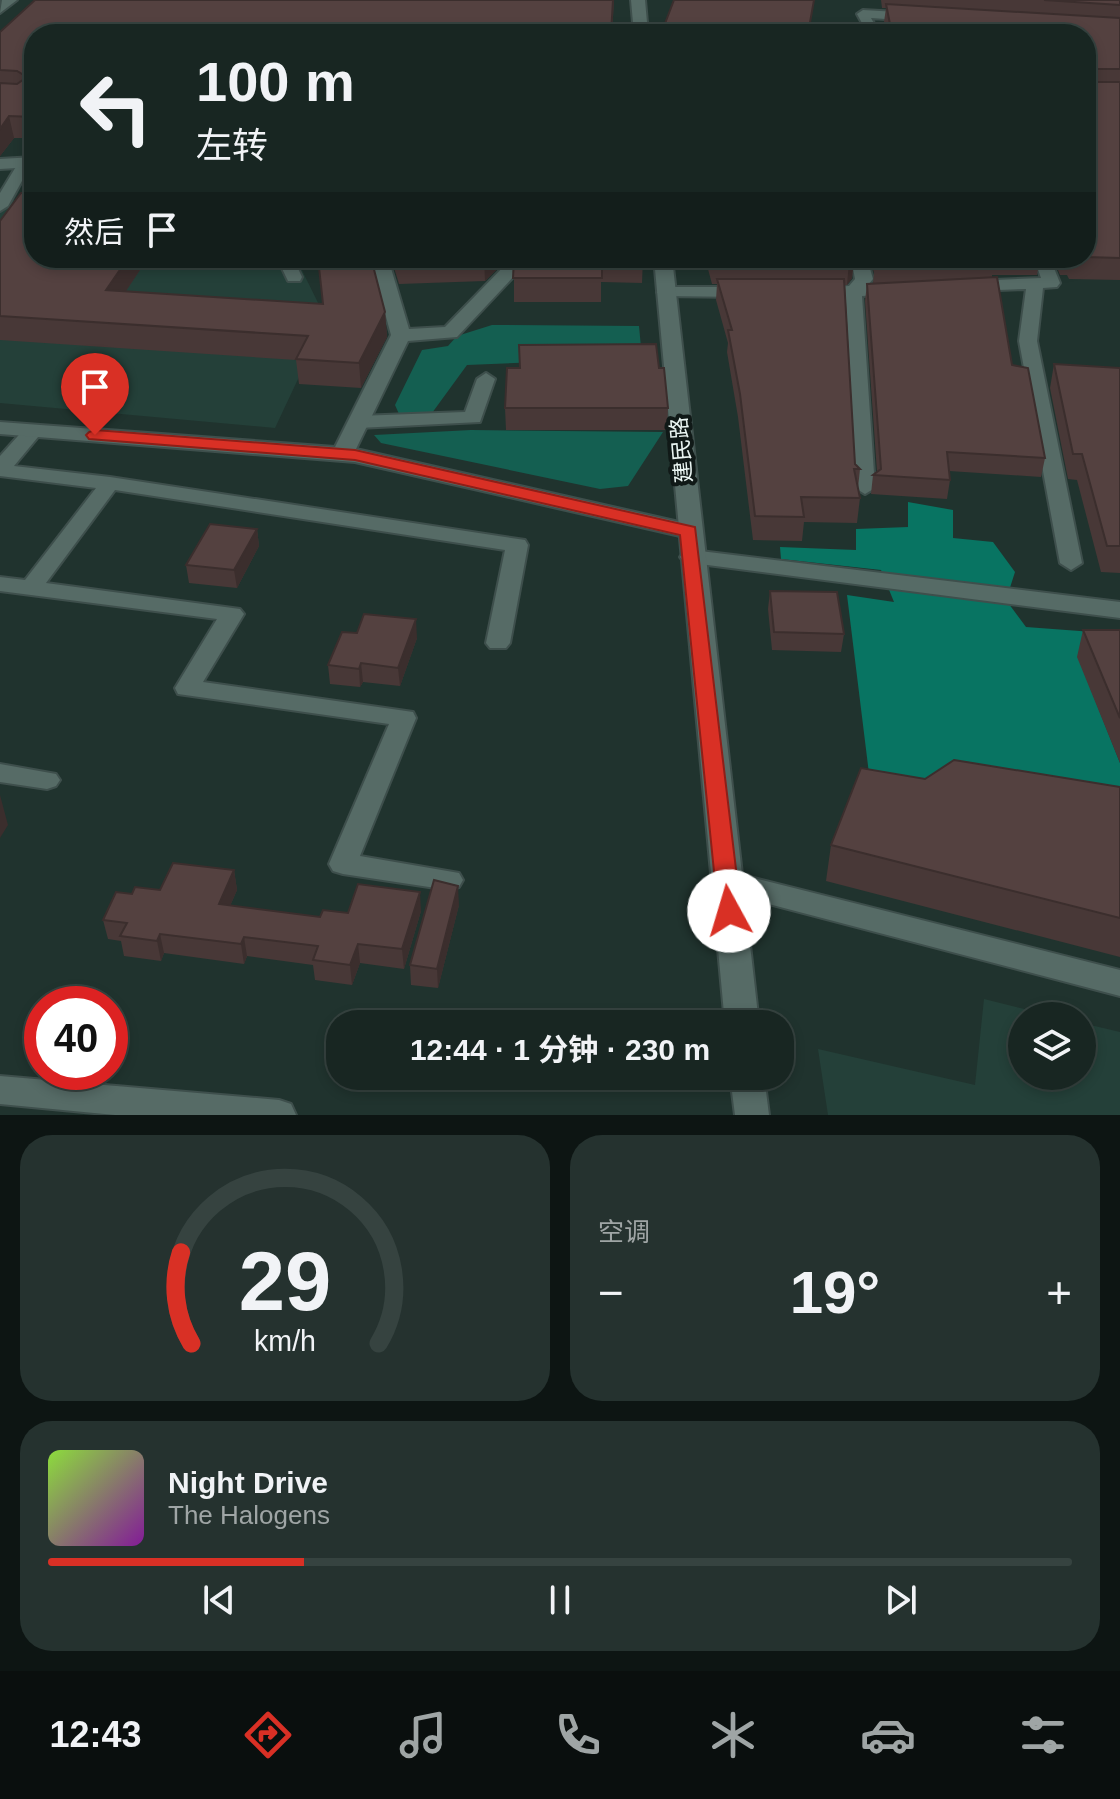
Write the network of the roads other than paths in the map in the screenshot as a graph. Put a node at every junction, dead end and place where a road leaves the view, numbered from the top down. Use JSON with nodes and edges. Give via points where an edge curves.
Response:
{"nodes":[{"id":1,"x":10,"y":0,"type":"edge"},
{"id":2,"x":638,"y":0,"type":"edge"},
{"id":3,"x":0,"y":9,"type":"edge"},
{"id":4,"x":925,"y":17,"type":"edge"},
{"id":5,"x":640,"y":24,"type":"edge"},
{"id":6,"x":868,"y":24,"type":"edge"},
{"id":7,"x":24,"y":162,"type":"edge"},
{"id":8,"x":0,"y":164,"type":"edge"},
{"id":9,"x":24,"y":172,"type":"edge"},
{"id":10,"x":7,"y":202,"type":"edge"},
{"id":11,"x":290,"y":268,"type":"edge"},
{"id":12,"x":382,"y":268,"type":"edge"},
{"id":13,"x":512,"y":268,"type":"edge"},
{"id":14,"x":664,"y":268,"type":"edge"},
{"id":15,"x":861,"y":268,"type":"edge"},
{"id":16,"x":1046,"y":268,"type":"edge"},
{"id":17,"x":294,"y":277,"type":"dead end"},
{"id":18,"x":1035,"y":283,"type":"junction"},
{"id":19,"x":947,"y":287,"type":"edge"},
{"id":20,"x":918,"y":288,"type":"edge"},
{"id":21,"x":666,"y":292,"type":"junction"},
{"id":22,"x":759,"y":292,"type":"edge"},
{"id":23,"x":790,"y":293,"type":"edge"},
{"id":24,"x":853,"y":293,"type":"junction"},
{"id":25,"x":401,"y":335,"type":"junction"},
{"id":26,"x":486,"y":379,"type":"dead end"},
{"id":27,"x":358,"y":422,"type":"junction"},
{"id":28,"x":0,"y":428,"type":"edge"},
{"id":29,"x":33,"y":431,"type":"junction"},
{"id":30,"x":342,"y":454,"type":"junction"},
{"id":31,"x":0,"y":470,"type":"edge"},
{"id":32,"x":110,"y":483,"type":"junction"},
{"id":33,"x":865,"y":488,"type":"dead end"},
{"id":34,"x":690,"y":544,"type":"junction"},
{"id":35,"x":1071,"y":563,"type":"dead end"},
{"id":36,"x":0,"y":584,"type":"edge"},
{"id":37,"x":31,"y":588,"type":"junction"},
{"id":38,"x":1120,"y":610,"type":"edge"},
{"id":39,"x":498,"y":643,"type":"dead end"},
{"id":40,"x":0,"y":773,"type":"edge"},
{"id":41,"x":47,"y":780,"type":"dead end"},
{"id":42,"x":449,"y":880,"type":"edge"},
{"id":43,"x":726,"y":882,"type":"junction"},
{"id":44,"x":1120,"y":983,"type":"edge"},
{"id":45,"x":740,"y":1010,"type":"edge"},
{"id":46,"x":0,"y":1090,"type":"edge"},
{"id":47,"x":749,"y":1090,"type":"edge"},
{"id":48,"x":279,"y":1115,"type":"edge"},
{"id":49,"x":752,"y":1115,"type":"edge"}],
"edges":[{"from":1,"to":3,"type":"street"},
{"from":2,"to":5,"type":"street"},
{"from":4,"to":6,"type":"lane","via":[[863,14]]},
{"from":7,"to":8,"type":"street"},
{"from":9,"to":10,"type":"lane"},
{"from":11,"to":17,"type":"lane"},
{"from":12,"to":25,"type":"street"},
{"from":13,"to":25,"type":"street","via":[[450,333]]},
{"from":14,"to":21,"type":"street","name":"建民路"},
{"from":15,"to":24,"type":"lane","via":[[864,279]]},
{"from":16,"to":18,"type":"lane","via":[[1051,283]]},
{"from":18,"to":19,"type":"lane"},
{"from":18,"to":35,"type":"lane","via":[[1028,341]]},
{"from":20,"to":24,"type":"lane"},
{"from":21,"to":22,"type":"lane"},
{"from":21,"to":34,"type":"street","name":"建民路"},
{"from":23,"to":24,"type":"lane"},
{"from":24,"to":33,"type":"lane"},
{"from":25,"to":27,"type":"street"},
{"from":26,"to":27,"type":"lane","via":[[473,418]]},
{"from":27,"to":30,"type":"street"},
{"from":28,"to":29,"type":"street"},
{"from":29,"to":30,"type":"street"},
{"from":29,"to":31,"type":"lane"},
{"from":30,"to":34,"type":"street"},
{"from":31,"to":32,"type":"lane"},
{"from":32,"to":37,"type":"lane"},
{"from":32,"to":39,"type":"lane","via":[[517,545]]},
{"from":34,"to":38,"type":"street"},
{"from":34,"to":43,"type":"street","name":"建民路"},
{"from":36,"to":37,"type":"lane"},
{"from":37,"to":42,"type":"lane","via":[[232,614],[187,688],[404,718],[343,864]]},
{"from":40,"to":41,"type":"lane"},
{"from":43,"to":44,"type":"street"},
{"from":43,"to":45,"type":"street","name":"建民路"},
{"from":46,"to":48,"type":"street"},
{"from":47,"to":49,"type":"street"}]}
